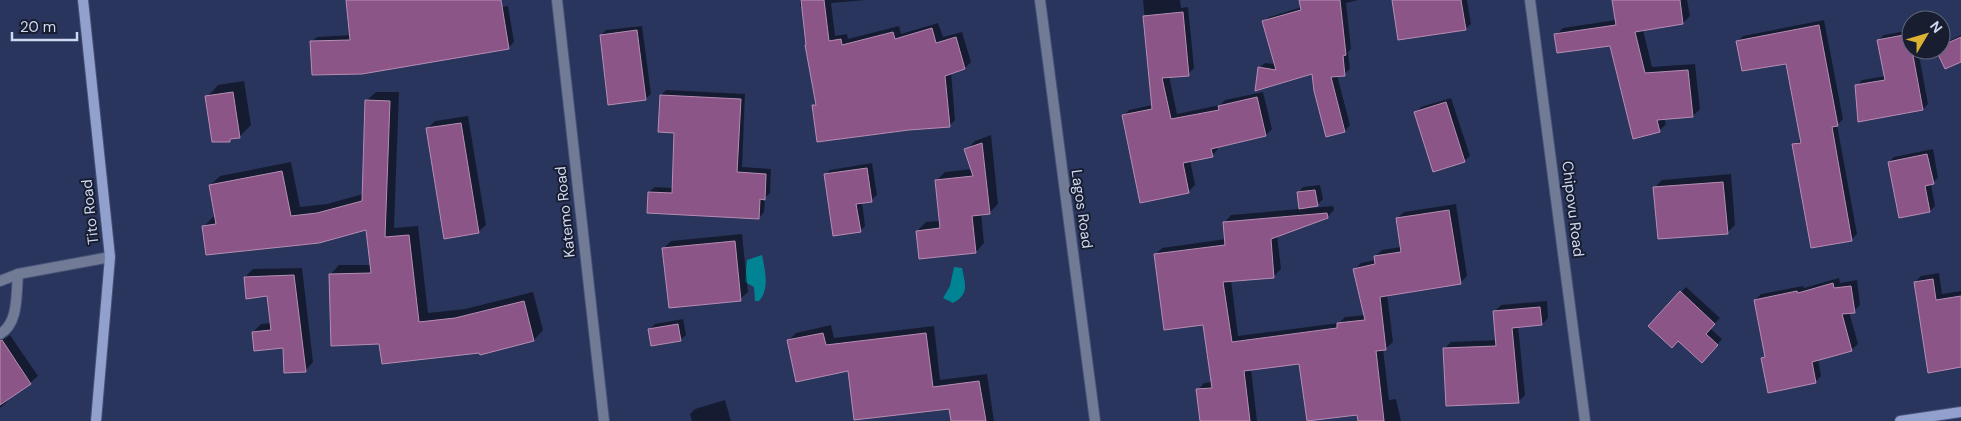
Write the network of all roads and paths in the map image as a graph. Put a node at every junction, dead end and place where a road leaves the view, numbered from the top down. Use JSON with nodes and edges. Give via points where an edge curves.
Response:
{"nodes":[{"id":1,"x":83,"y":0,"type":"edge"},
{"id":2,"x":557,"y":0,"type":"edge"},
{"id":3,"x":1040,"y":0,"type":"edge"},
{"id":4,"x":1530,"y":0,"type":"edge"},
{"id":5,"x":110,"y":257,"type":"junction"},
{"id":6,"x":18,"y":274,"type":"junction"},
{"id":7,"x":0,"y":281,"type":"edge"},
{"id":8,"x":0,"y":334,"type":"edge"},
{"id":9,"x":1961,"y":412,"type":"edge"},
{"id":10,"x":96,"y":421,"type":"edge"},
{"id":11,"x":604,"y":421,"type":"edge"},
{"id":12,"x":1095,"y":421,"type":"edge"},
{"id":13,"x":1585,"y":421,"type":"edge"},
{"id":14,"x":1900,"y":421,"type":"edge"}],
"edges":[{"from":1,"to":5,"type":"main road","name":"Tito Road"},
{"from":2,"to":11,"type":"street","name":"Katemo Road"},
{"from":3,"to":12,"type":"street","name":"Lagos Road"},
{"from":4,"to":13,"type":"street","name":"Chipovu Road"},
{"from":5,"to":6,"type":"street"},
{"from":5,"to":10,"type":"main road","name":"Tito Road"},
{"from":6,"to":7,"type":"street"},
{"from":6,"to":8,"type":"street","via":[[13,318],[7,330]]},
{"from":9,"to":14,"type":"main road"}]}
